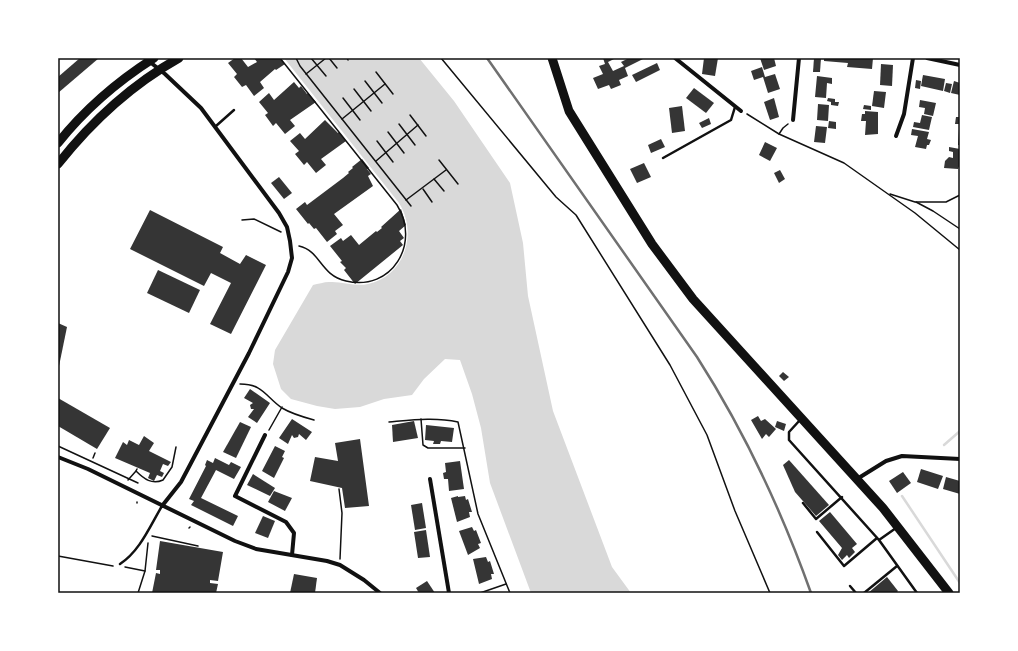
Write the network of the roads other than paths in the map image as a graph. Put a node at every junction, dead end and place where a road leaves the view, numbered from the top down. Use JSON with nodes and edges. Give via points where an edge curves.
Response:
{"nodes":[{"id":1,"x":145,"y":58,"type":"edge"},
{"id":2,"x":154,"y":58,"type":"edge"},
{"id":3,"x":179,"y":58,"type":"edge"},
{"id":4,"x":552,"y":58,"type":"edge"},
{"id":5,"x":675,"y":58,"type":"edge"},
{"id":6,"x":799,"y":58,"type":"edge"},
{"id":7,"x":913,"y":58,"type":"edge"},
{"id":8,"x":927,"y":58,"type":"edge"},
{"id":9,"x":960,"y":65,"type":"edge"},
{"id":10,"x":736,"y":107,"type":"junction"},
{"id":11,"x":234,"y":110,"type":"dead end"},
{"id":12,"x":742,"y":111,"type":"road end"},
{"id":13,"x":793,"y":120,"type":"dead end"},
{"id":14,"x":216,"y":126,"type":"junction"},
{"id":15,"x":896,"y":136,"type":"dead end"},
{"id":16,"x":58,"y":143,"type":"edge"},
{"id":17,"x":663,"y":158,"type":"dead end"},
{"id":18,"x":58,"y":164,"type":"edge"},
{"id":19,"x":802,"y":419,"type":"junction"},
{"id":20,"x":267,"y":433,"type":"road end"},
{"id":21,"x":58,"y":457,"type":"edge"},
{"id":22,"x":960,"y":459,"type":"edge"},
{"id":23,"x":430,"y":479,"type":"dead end"},
{"id":24,"x":856,"y":479,"type":"junction"},
{"id":25,"x":842,"y":497,"type":"junction"},
{"id":26,"x":803,"y":502,"type":"dead end"},
{"id":27,"x":162,"y":506,"type":"junction"},
{"id":28,"x":897,"y":527,"type":"junction"},
{"id":29,"x":817,"y":532,"type":"dead end"},
{"id":30,"x":878,"y":539,"type":"junction"},
{"id":31,"x":292,"y":555,"type":"junction"},
{"id":32,"x":120,"y":564,"type":"dead end"},
{"id":33,"x":898,"y":566,"type":"junction"},
{"id":34,"x":850,"y":586,"type":"dead end"},
{"id":35,"x":380,"y":593,"type":"edge"},
{"id":36,"x":449,"y":593,"type":"edge"},
{"id":37,"x":856,"y":593,"type":"edge"},
{"id":38,"x":864,"y":593,"type":"edge"},
{"id":39,"x":917,"y":593,"type":"edge"},
{"id":40,"x":949,"y":593,"type":"edge"}],
"edges":[{"from":1,"to":14,"type":"street","via":[[186,91]]},
{"from":2,"to":16,"type":"main road","via":[[95,103]]},
{"from":3,"to":18,"type":"main road","via":[[142,81],[108,109],[87,129]]},
{"from":4,"to":19,"type":"main road","via":[[569,111],[652,244],[692,300]]},
{"from":5,"to":10,"type":"street"},
{"from":6,"to":13,"type":"street"},
{"from":7,"to":15,"type":"street","via":[[904,114]]},
{"from":8,"to":9,"type":"street"},
{"from":10,"to":12,"type":"street"},
{"from":10,"to":17,"type":"lane","via":[[731,120]]},
{"from":11,"to":14,"type":"lane"},
{"from":14,"to":27,"type":"street","via":[[283,220],[290,241],[291,265],[201,446],[178,488]]},
{"from":19,"to":24,"type":"main road"},
{"from":19,"to":25,"type":"lane","via":[[789,432],[789,440]]},
{"from":20,"to":31,"type":"street","via":[[235,496],[286,522],[294,533]]},
{"from":21,"to":27,"type":"street"},
{"from":22,"to":24,"type":"street","via":[[902,456],[886,461]]},
{"from":23,"to":36,"type":"street"},
{"from":24,"to":28,"type":"main road"},
{"from":25,"to":26,"type":"lane","via":[[816,519]]},
{"from":25,"to":30,"type":"lane"},
{"from":27,"to":31,"type":"street","via":[[256,549]]},
{"from":27,"to":32,"type":"lane","via":[[142,541]]},
{"from":28,"to":30,"type":"lane"},
{"from":28,"to":40,"type":"main road"},
{"from":29,"to":30,"type":"lane","via":[[844,566]]},
{"from":30,"to":33,"type":"lane"},
{"from":31,"to":35,"type":"street","via":[[340,565]]},
{"from":33,"to":38,"type":"lane"},
{"from":33,"to":39,"type":"lane"},
{"from":34,"to":37,"type":"lane"}]}
